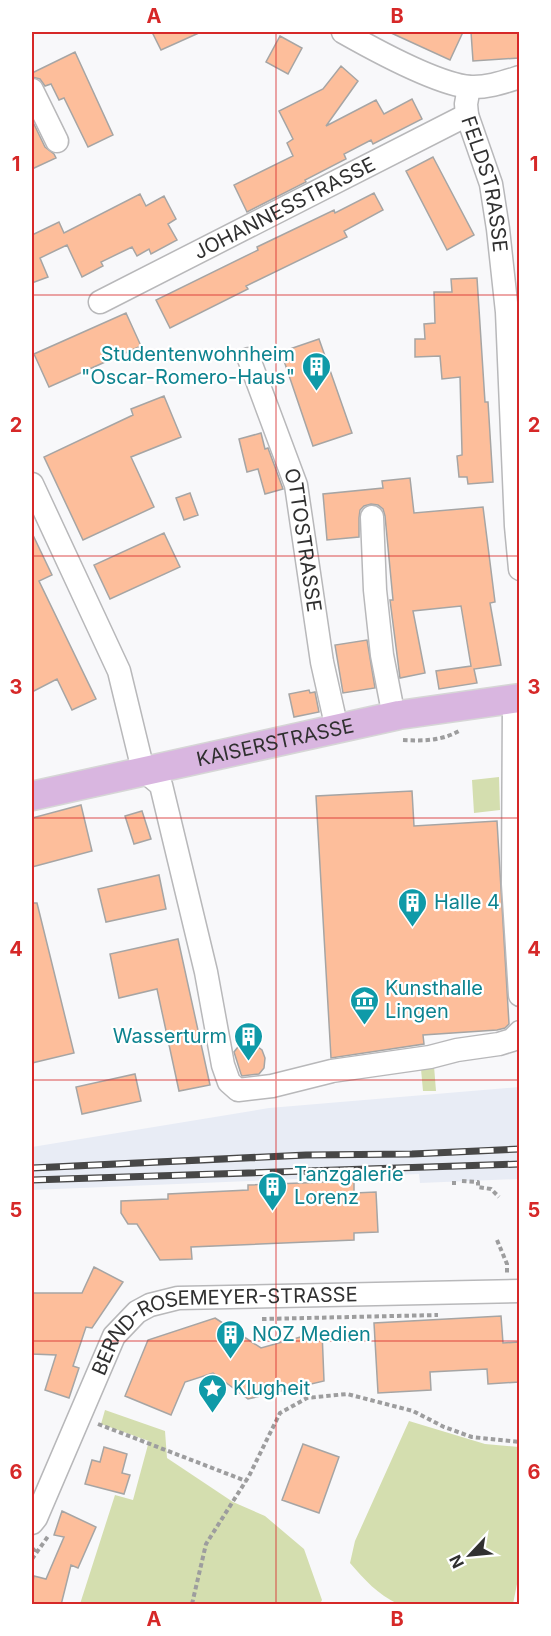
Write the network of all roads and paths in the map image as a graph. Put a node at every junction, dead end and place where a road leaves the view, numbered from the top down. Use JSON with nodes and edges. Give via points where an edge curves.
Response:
{"nodes":[{"id":1,"x":343,"y":32,"type":"edge"},
{"id":2,"x":519,"y":76,"type":"edge"},
{"id":3,"x":469,"y":87,"type":"junction"},
{"id":4,"x":32,"y":90,"type":"edge"},
{"id":5,"x":467,"y":115,"type":"junction"},
{"id":6,"x":57,"y":141,"type":"dead end"},
{"id":7,"x":100,"y":302,"type":"dead end"},
{"id":8,"x":513,"y":312,"type":"edge"},
{"id":9,"x":249,"y":359,"type":"dead end"},
{"id":10,"x":32,"y":484,"type":"edge"},
{"id":11,"x":372,"y":517,"type":"dead end"},
{"id":12,"x":519,"y":569,"type":"edge"},
{"id":13,"x":517,"y":698,"type":"edge"},
{"id":14,"x":394,"y":717,"type":"junction"},
{"id":15,"x":338,"y":729,"type":"junction"},
{"id":16,"x":143,"y":770,"type":"junction"},
{"id":17,"x":32,"y":796,"type":"edge"},
{"id":18,"x":519,"y":995,"type":"edge"},
{"id":19,"x":519,"y":1032,"type":"edge"},
{"id":20,"x":462,"y":1181,"type":"dead end"},
{"id":21,"x":500,"y":1197,"type":"dead end"},
{"id":22,"x":496,"y":1240,"type":"dead end"},
{"id":23,"x":507,"y":1272,"type":"dead end"},
{"id":24,"x":519,"y":1291,"type":"edge"},
{"id":25,"x":441,"y":1315,"type":"dead end"},
{"id":26,"x":258,"y":1318,"type":"dead end"},
{"id":27,"x":91,"y":1422,"type":"dead end"},
{"id":28,"x":519,"y":1442,"type":"edge"},
{"id":29,"x":246,"y":1481,"type":"junction"},
{"id":30,"x":41,"y":1527,"type":"edge"},
{"id":31,"x":32,"y":1548,"type":"edge"},
{"id":32,"x":37,"y":1553,"type":"junction"},
{"id":33,"x":32,"y":1559,"type":"edge"},
{"id":34,"x":192,"y":1605,"type":"edge"}],
"edges":[{"from":1,"to":3,"type":"street","via":[[415,69]]},
{"from":2,"to":3,"type":"street"},
{"from":3,"to":5,"type":"street","name":"FELDSTRASSE"},
{"from":4,"to":6,"type":"street"},
{"from":5,"to":7,"type":"street","name":"JOHANNESSTRASSE"},
{"from":5,"to":8,"type":"street","name":"FELDSTRASSE","via":[[491,184]]},
{"from":8,"to":12,"type":"street","name":"FELDSTRASSE"},
{"from":9,"to":15,"type":"street","name":"OTTOSTRASSE","via":[[296,486],[322,662]]},
{"from":10,"to":16,"type":"street","via":[[119,671]]},
{"from":11,"to":14,"type":"street","via":[[375,590]]},
{"from":13,"to":14,"type":"main road","name":"KAISERSTRASSE"},
{"from":13,"to":18,"type":"street","via":[[513,884]]},
{"from":14,"to":15,"type":"main road","name":"KAISERSTRASSE"},
{"from":15,"to":16,"type":"main road","name":"KAISERSTRASSE"},
{"from":16,"to":17,"type":"main road","name":"KAISERSTRASSE"},
{"from":16,"to":19,"type":"street","via":[[161,785],[206,972],[223,1065],[229,1082],[238,1090],[499,1044],[512,1040]]},
{"from":20,"to":21,"type":"path","via":[[478,1182],[478,1187],[491,1189]]},
{"from":22,"to":23,"type":"path"},
{"from":24,"to":30,"type":"street","name":"BERND-ROSEMEYER-STRASSE","via":[[178,1298],[150,1305],[137,1312],[114,1336],[36,1518]]},
{"from":25,"to":26,"type":"path"},
{"from":27,"to":29,"type":"path"},
{"from":28,"to":29,"type":"path","via":[[472,1437],[413,1411],[347,1395],[307,1398],[280,1413]]},
{"from":29,"to":34,"type":"path","via":[[206,1544]]},
{"from":30,"to":32,"type":"path","via":[[47,1540]]},
{"from":31,"to":32,"type":"path"},
{"from":32,"to":33,"type":"path"}]}
